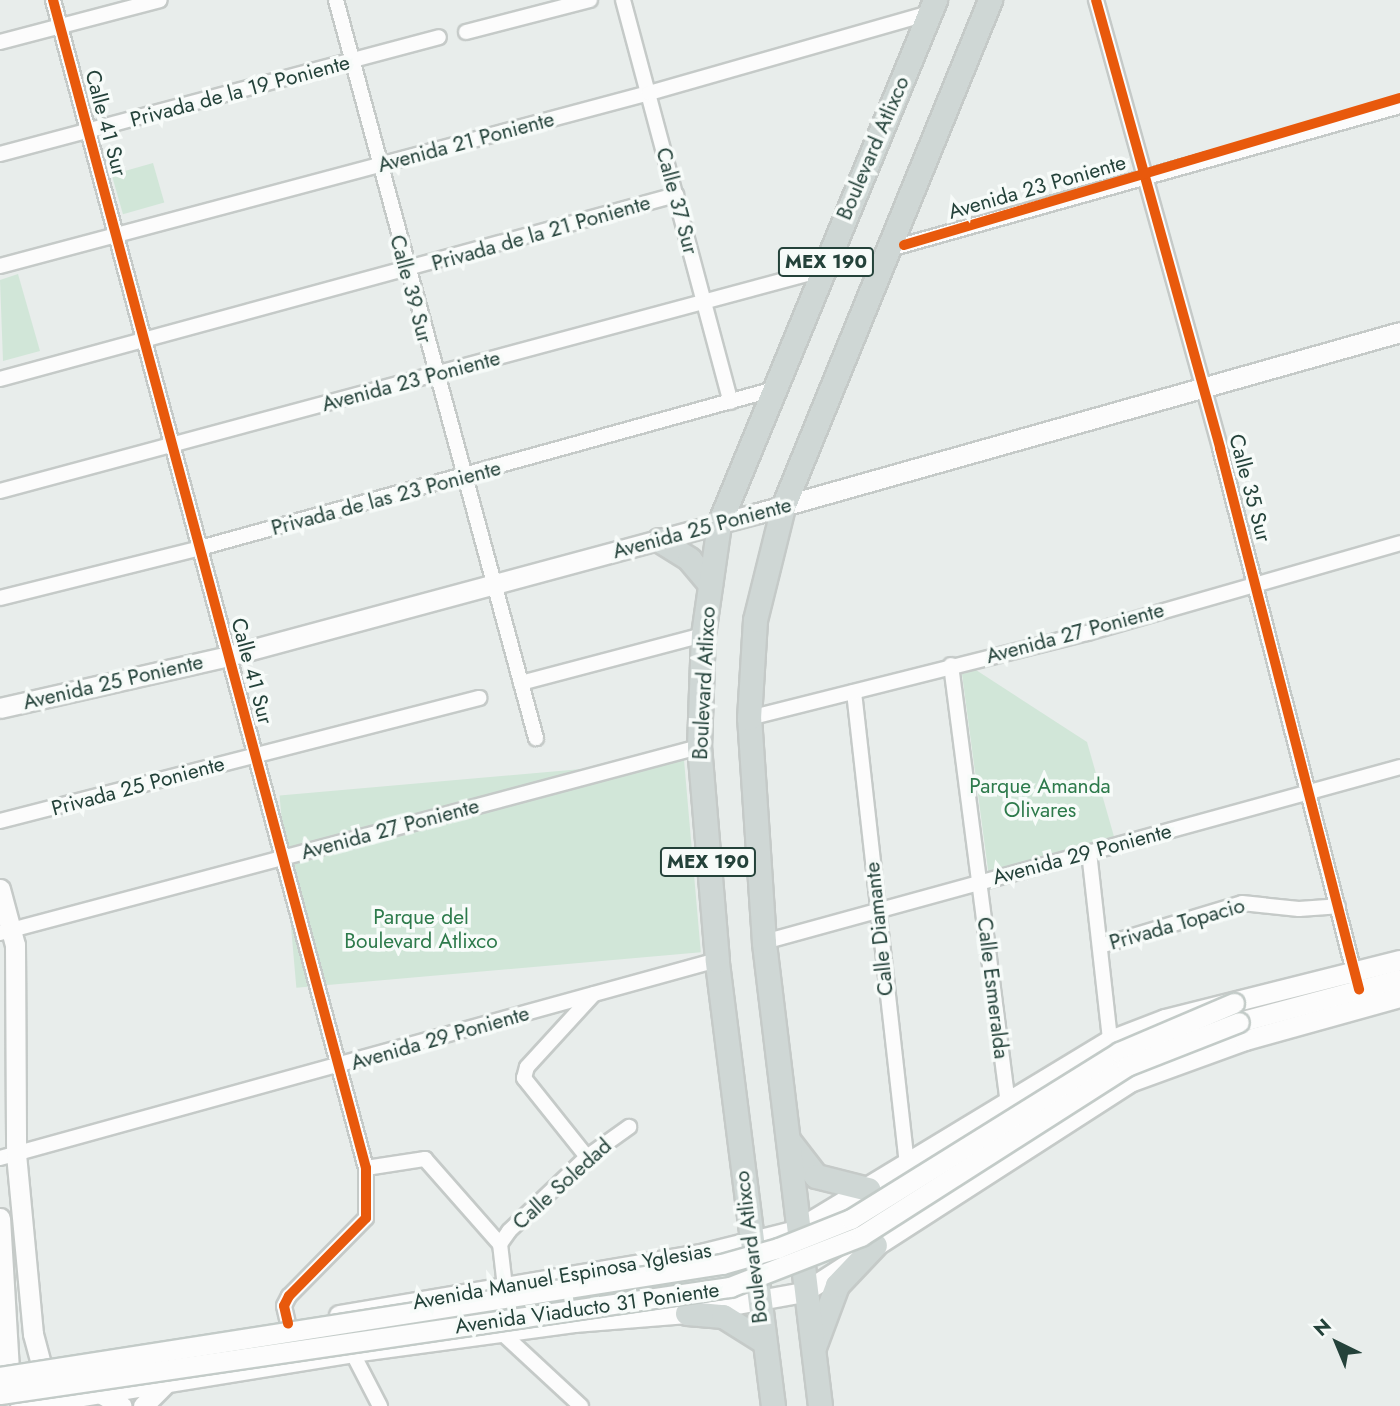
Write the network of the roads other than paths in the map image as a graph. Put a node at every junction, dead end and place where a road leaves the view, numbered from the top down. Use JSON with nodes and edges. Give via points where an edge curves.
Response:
{"nodes":[{"id":1,"x":53,"y":0,"type":"edge"},
{"id":2,"x":160,"y":0,"type":"edge"},
{"id":3,"x":336,"y":0,"type":"edge"},
{"id":4,"x":590,"y":0,"type":"edge"},
{"id":5,"x":623,"y":0,"type":"edge"},
{"id":6,"x":1096,"y":0,"type":"edge"},
{"id":7,"x":992,"y":1,"type":"edge"},
{"id":8,"x":932,"y":7,"type":"edge"},
{"id":9,"x":60,"y":27,"type":"junction"},
{"id":10,"x":466,"y":32,"type":"dead end"},
{"id":11,"x":439,"y":37,"type":"dead end"},
{"id":12,"x":0,"y":43,"type":"edge"},
{"id":13,"x":351,"y":61,"type":"junction"},
{"id":14,"x":649,"y":93,"type":"junction"},
{"id":15,"x":1400,"y":106,"type":"edge"},
{"id":16,"x":89,"y":132,"type":"junction"},
{"id":17,"x":0,"y":154,"type":"edge"},
{"id":18,"x":378,"y":165,"type":"junction"},
{"id":19,"x":1145,"y":176,"type":"junction"},
{"id":20,"x":677,"y":195,"type":"junction"},
{"id":21,"x":117,"y":235,"type":"junction"},
{"id":22,"x":886,"y":250,"type":"junction"},
{"id":23,"x":0,"y":265,"type":"edge"},
{"id":24,"x":822,"y":270,"type":"junction"},
{"id":25,"x":407,"y":271,"type":"junction"},
{"id":26,"x":703,"y":302,"type":"junction"},
{"id":27,"x":1400,"y":332,"type":"edge"},
{"id":28,"x":144,"y":341,"type":"junction"},
{"id":29,"x":435,"y":374,"type":"junction"},
{"id":30,"x":0,"y":379,"type":"edge"},
{"id":31,"x":1202,"y":388,"type":"junction"},
{"id":32,"x":771,"y":390,"type":"junction"},
{"id":33,"x":731,"y":402,"type":"junction"},
{"id":34,"x":172,"y":445,"type":"junction"},
{"id":35,"x":465,"y":476,"type":"junction"},
{"id":36,"x":0,"y":491,"type":"edge"},
{"id":37,"x":783,"y":507,"type":"junction"},
{"id":38,"x":719,"y":524,"type":"junction"},
{"id":39,"x":659,"y":540,"type":"junction"},
{"id":40,"x":1400,"y":542,"type":"edge"},
{"id":41,"x":200,"y":548,"type":"junction"},
{"id":42,"x":494,"y":582,"type":"junction"},
{"id":43,"x":1256,"y":583,"type":"junction"},
{"id":44,"x":710,"y":584,"type":"junction"},
{"id":45,"x":0,"y":598,"type":"edge"},
{"id":46,"x":703,"y":635,"type":"junction"},
{"id":47,"x":228,"y":656,"type":"junction"},
{"id":48,"x":951,"y":665,"type":"junction"},
{"id":49,"x":521,"y":683,"type":"junction"},
{"id":50,"x":854,"y":692,"type":"junction"},
{"id":51,"x":479,"y":698,"type":"dead end"},
{"id":52,"x":0,"y":708,"type":"edge"},
{"id":53,"x":749,"y":718,"type":"junction"},
{"id":54,"x":536,"y":738,"type":"dead end"},
{"id":55,"x":699,"y":747,"type":"junction"},
{"id":56,"x":255,"y":755,"type":"junction"},
{"id":57,"x":1400,"y":767,"type":"edge"},
{"id":58,"x":1309,"y":793,"type":"junction"},
{"id":59,"x":0,"y":821,"type":"edge"},
{"id":60,"x":1088,"y":852,"type":"junction"},
{"id":61,"x":282,"y":858,"type":"junction"},
{"id":62,"x":979,"y":882,"type":"junction"},
{"id":63,"x":0,"y":889,"type":"edge"},
{"id":64,"x":1338,"y":906,"type":"junction"},
{"id":65,"x":877,"y":911,"type":"junction"},
{"id":66,"x":5,"y":932,"type":"edge"},
{"id":67,"x":764,"y":942,"type":"junction"},
{"id":68,"x":1100,"y":946,"type":"junction"},
{"id":69,"x":717,"y":960,"type":"junction"},
{"id":70,"x":1400,"y":960,"type":"edge"},
{"id":71,"x":1354,"y":970,"type":"junction"},
{"id":72,"x":1400,"y":979,"type":"edge"},
{"id":73,"x":1359,"y":989,"type":"junction"},
{"id":74,"x":596,"y":993,"type":"junction"},
{"id":75,"x":1400,"y":998,"type":"edge"},
{"id":76,"x":1234,"y":1003,"type":"junction"},
{"id":77,"x":1110,"y":1040,"type":"junction"},
{"id":78,"x":337,"y":1068,"type":"junction"},
{"id":79,"x":1008,"y":1103,"type":"junction"},
{"id":80,"x":629,"y":1128,"type":"dead end"},
{"id":81,"x":787,"y":1137,"type":"junction"},
{"id":82,"x":8,"y":1156,"type":"edge"},
{"id":83,"x":587,"y":1157,"type":"junction"},
{"id":84,"x":907,"y":1166,"type":"junction"},
{"id":85,"x":366,"y":1168,"type":"junction"},
{"id":86,"x":868,"y":1189,"type":"junction"},
{"id":87,"x":920,"y":1217,"type":"junction"},
{"id":88,"x":0,"y":1218,"type":"edge"},
{"id":89,"x":796,"y":1230,"type":"junction"},
{"id":90,"x":750,"y":1241,"type":"junction"},
{"id":91,"x":500,"y":1244,"type":"junction"},
{"id":92,"x":875,"y":1245,"type":"junction"},
{"id":93,"x":566,"y":1276,"type":"junction"},
{"id":94,"x":505,"y":1287,"type":"junction"},
{"id":95,"x":804,"y":1292,"type":"junction"},
{"id":96,"x":757,"y":1303,"type":"junction"},
{"id":97,"x":687,"y":1313,"type":"junction"},
{"id":98,"x":574,"y":1322,"type":"junction"},
{"id":99,"x":288,"y":1324,"type":"junction"},
{"id":100,"x":501,"y":1332,"type":"junction"},
{"id":101,"x":33,"y":1334,"type":"junction"},
{"id":102,"x":763,"y":1341,"type":"junction"},
{"id":103,"x":352,"y":1352,"type":"junction"},
{"id":104,"x":812,"y":1353,"type":"junction"},
{"id":105,"x":89,"y":1359,"type":"junction"},
{"id":106,"x":42,"y":1367,"type":"junction"},
{"id":107,"x":3,"y":1374,"type":"edge"},
{"id":108,"x":165,"y":1384,"type":"junction"},
{"id":109,"x":0,"y":1394,"type":"edge"},
{"id":110,"x":87,"y":1397,"type":"edge"},
{"id":111,"x":20,"y":1406,"type":"edge"},
{"id":112,"x":122,"y":1406,"type":"edge"},
{"id":113,"x":143,"y":1406,"type":"edge"},
{"id":114,"x":380,"y":1406,"type":"edge"},
{"id":115,"x":581,"y":1406,"type":"edge"},
{"id":116,"x":773,"y":1406,"type":"edge"},
{"id":117,"x":820,"y":1406,"type":"edge"}],
"edges":[{"from":1,"to":9,"type":"street","name":"Calle 41 Sur"},
{"from":2,"to":9,"type":"street"},
{"from":3,"to":13,"type":"street","name":"Calle 39 Sur"},
{"from":4,"to":10,"type":"street"},
{"from":5,"to":14,"type":"street","name":"Calle 37 Sur"},
{"from":6,"to":19,"type":"street","name":"Calle 35 Sur"},
{"from":7,"to":22,"type":"main road","number":"MEX 190"},
{"from":8,"to":14,"type":"street","name":"Avenida 21 Poniente"},
{"from":8,"to":24,"type":"main road","name":"Boulevard Atlixco","number":"MEX 190"},
{"from":9,"to":12,"type":"street"},
{"from":9,"to":16,"type":"street","name":"Calle 41 Sur"},
{"from":11,"to":13,"type":"street","name":"Privada de la 19 Poniente"},
{"from":13,"to":16,"type":"street","name":"Privada de la 19 Poniente"},
{"from":13,"to":18,"type":"street","name":"Calle 39 Sur"},
{"from":14,"to":18,"type":"street","name":"Avenida 21 Poniente"},
{"from":14,"to":20,"type":"street","name":"Calle 37 Sur"},
{"from":15,"to":19,"type":"street","name":"Avenida 23 Poniente"},
{"from":16,"to":17,"type":"street","name":"Privada de la 19 Poniente"},
{"from":16,"to":21,"type":"street","name":"Calle 41 Sur"},
{"from":18,"to":21,"type":"street","name":"Avenida 21 Poniente"},
{"from":18,"to":25,"type":"street","name":"Calle 39 Sur"},
{"from":19,"to":22,"type":"street","name":"Avenida 23 Poniente"},
{"from":19,"to":31,"type":"street","name":"Calle 35 Sur"},
{"from":20,"to":25,"type":"street","name":"Privada de la 21 Poniente"},
{"from":20,"to":26,"type":"street","name":"Calle 37 Sur"},
{"from":21,"to":23,"type":"street","name":"Avenida 21 Poniente"},
{"from":21,"to":28,"type":"street","name":"Calle 41 Sur"},
{"from":22,"to":37,"type":"main road","number":"MEX 190"},
{"from":24,"to":26,"type":"street","name":"Avenida 23 Poniente"},
{"from":24,"to":32,"type":"main road","name":"Boulevard Atlixco","number":"MEX 190"},
{"from":25,"to":28,"type":"street","name":"Privada de la 21 Poniente"},
{"from":25,"to":29,"type":"street","name":"Calle 39 Sur"},
{"from":26,"to":29,"type":"street","name":"Avenida 23 Poniente"},
{"from":26,"to":33,"type":"street","name":"Calle 37 Sur"},
{"from":27,"to":31,"type":"main road","name":"Avenida 25 Poniente"},
{"from":28,"to":30,"type":"street","name":"Privada de la 21 Poniente"},
{"from":28,"to":34,"type":"street","name":"Calle 41 Sur"},
{"from":29,"to":34,"type":"street","name":"Avenida 23 Poniente"},
{"from":29,"to":35,"type":"street","name":"Calle 39 Sur"},
{"from":31,"to":37,"type":"main road","name":"Avenida 25 Poniente"},
{"from":31,"to":43,"type":"street","name":"Calle 35 Sur"},
{"from":32,"to":33,"type":"street","name":"Privada de las 23 Poniente"},
{"from":32,"to":38,"type":"main road","name":"Boulevard Atlixco","number":"MEX 190"},
{"from":33,"to":35,"type":"street","name":"Privada de las 23 Poniente"},
{"from":34,"to":36,"type":"street","name":"Avenida 23 Poniente"},
{"from":34,"to":41,"type":"street","name":"Calle 41 Sur"},
{"from":35,"to":41,"type":"street","name":"Privada de las 23 Poniente"},
{"from":35,"to":42,"type":"street","name":"Calle 39 Sur"},
{"from":37,"to":38,"type":"main road","name":"Avenida 25 Poniente"},
{"from":37,"to":53,"type":"main road","number":"MEX 190","via":[[755,620]]},
{"from":38,"to":39,"type":"main road","name":"Avenida 25 Poniente"},
{"from":38,"to":44,"type":"main road","name":"Boulevard Atlixco","number":"MEX 190"},
{"from":39,"to":42,"type":"main road","name":"Avenida 25 Poniente"},
{"from":39,"to":44,"type":"main road","via":[[689,559]]},
{"from":40,"to":43,"type":"street","name":"Avenida 27 Poniente"},
{"from":41,"to":45,"type":"street","name":"Privada de las 23 Poniente"},
{"from":41,"to":47,"type":"street","name":"Calle 41 Sur"},
{"from":42,"to":47,"type":"main road","name":"Avenida 25 Poniente"},
{"from":42,"to":49,"type":"street","name":"Calle 39 Sur"},
{"from":43,"to":48,"type":"street","name":"Avenida 27 Poniente","via":[[1087,633]]},
{"from":43,"to":58,"type":"street","name":"Calle 35 Sur"},
{"from":44,"to":46,"type":"main road","name":"Boulevard Atlixco","number":"MEX 190"},
{"from":46,"to":49,"type":"street"},
{"from":46,"to":55,"type":"main road","name":"Boulevard Atlixco","number":"MEX 190"},
{"from":47,"to":52,"type":"main road","name":"Avenida 25 Poniente"},
{"from":47,"to":56,"type":"street","name":"Calle 41 Sur"},
{"from":48,"to":50,"type":"street","name":"Avenida 27 Poniente"},
{"from":48,"to":62,"type":"street","name":"Calle Esmeralda"},
{"from":49,"to":54,"type":"street","name":"Calle 39 Sur"},
{"from":50,"to":53,"type":"street","name":"Avenida 27 Poniente"},
{"from":50,"to":65,"type":"street","name":"Calle Diamante"},
{"from":51,"to":56,"type":"street","name":"Privada 25 Poniente"},
{"from":53,"to":67,"type":"main road","number":"MEX 190"},
{"from":55,"to":61,"type":"street","name":"Avenida 27 Poniente"},
{"from":55,"to":69,"type":"main road","name":"Boulevard Atlixco","number":"MEX 190"},
{"from":56,"to":59,"type":"street","name":"Privada 25 Poniente"},
{"from":56,"to":61,"type":"street","name":"Calle 41 Sur"},
{"from":57,"to":58,"type":"street","name":"Avenida 29 Poniente"},
{"from":58,"to":60,"type":"street","name":"Avenida 29 Poniente"},
{"from":58,"to":64,"type":"street","name":"Calle 35 Sur"},
{"from":60,"to":62,"type":"street","name":"Avenida 29 Poniente"},
{"from":60,"to":68,"type":"street"},
{"from":61,"to":66,"type":"street","name":"Avenida 27 Poniente"},
{"from":61,"to":78,"type":"street","name":"Calle 41 Sur"},
{"from":62,"to":65,"type":"street","name":"Avenida 29 Poniente"},
{"from":62,"to":79,"type":"street","name":"Calle Esmeralda"},
{"from":63,"to":66,"type":"main road"},
{"from":64,"to":68,"type":"street","name":"Privada Topacio","via":[[1299,909],[1242,903]]},
{"from":64,"to":71,"type":"street","name":"Calle 35 Sur"},
{"from":65,"to":67,"type":"street","name":"Avenida 29 Poniente"},
{"from":65,"to":84,"type":"street","name":"Calle Diamante"},
{"from":66,"to":82,"type":"main road"},
{"from":67,"to":81,"type":"main road","number":"MEX 190"},
{"from":68,"to":77,"type":"street"},
{"from":69,"to":74,"type":"street","name":"Avenida 29 Poniente"},
{"from":69,"to":90,"type":"main road","name":"Boulevard Atlixco","number":"MEX 190"},
{"from":70,"to":71,"type":"main road","name":"Avenida Manuel Espinosa Yglesias"},
{"from":71,"to":73,"type":"street","name":"Calle 35 Sur"},
{"from":71,"to":76,"type":"main road","name":"Avenida Manuel Espinosa Yglesias"},
{"from":72,"to":73,"type":"main road","name":"Avenida Viaducto 31 Poniente"},
{"from":73,"to":109,"type":"main road","name":"Avenida Viaducto 31 Poniente","bridge":true,"via":[[1239,1022],[1127,1066],[861,1236],[730,1287]]},
{"from":74,"to":78,"type":"street","name":"Avenida 29 Poniente"},
{"from":74,"to":83,"type":"street","via":[[527,1067],[524,1077]]},
{"from":75,"to":87,"type":"main road","name":"Avenida Manuel Espinosa Yglesias","via":[[1245,1040],[1132,1081]]},
{"from":76,"to":77,"type":"main road","name":"Avenida Manuel Espinosa Yglesias","via":[[1165,1019]]},
{"from":76,"to":107,"type":"main road","name":"Avenida Viaducto 31 Poniente","bridge":true,"via":[[1119,1052],[851,1219],[778,1248],[708,1266]]},
{"from":77,"to":79,"type":"main road","name":"Avenida Manuel Espinosa Yglesias"},
{"from":78,"to":82,"type":"street","name":"Avenida 29 Poniente"},
{"from":78,"to":85,"type":"street","name":"Calle 41 Sur"},
{"from":79,"to":84,"type":"main road","name":"Avenida Manuel Espinosa Yglesias"},
{"from":80,"to":83,"type":"street","name":"Calle Soledad"},
{"from":81,"to":86,"type":"main road","via":[[816,1176]]},
{"from":81,"to":89,"type":"main road","number":"MEX 190"},
{"from":82,"to":101,"type":"main road"},
{"from":83,"to":91,"type":"street","name":"Calle Soledad"},
{"from":84,"to":86,"type":"main road","name":"Avenida Manuel Espinosa Yglesias"},
{"from":84,"to":87,"type":"main road"},
{"from":85,"to":91,"type":"street","via":[[425,1159]]},
{"from":85,"to":99,"type":"street","name":"Calle 41 Sur","via":[[366,1218],[289,1296],[284,1306]]},
{"from":86,"to":89,"type":"main road","name":"Avenida Manuel Espinosa Yglesias"},
{"from":87,"to":92,"type":"main road","name":"Avenida Manuel Espinosa Yglesias"},
{"from":88,"to":107,"type":"main road"},
{"from":89,"to":90,"type":"main road","name":"Avenida Manuel Espinosa Yglesias"},
{"from":89,"to":95,"type":"main road","number":"MEX 190"},
{"from":90,"to":93,"type":"main road","name":"Avenida Manuel Espinosa Yglesias"},
{"from":90,"to":96,"type":"main road","name":"Boulevard Atlixco","number":"MEX 190"},
{"from":91,"to":94,"type":"street","name":"Calle Soledad"},
{"from":92,"to":95,"type":"main road","name":"Avenida Manuel Espinosa Yglesias"},
{"from":92,"to":104,"type":"main road","via":[[837,1285]]},
{"from":93,"to":94,"type":"main road","name":"Avenida Manuel Espinosa Yglesias"},
{"from":93,"to":98,"type":"main road"},
{"from":94,"to":99,"type":"main road","name":"Avenida Manuel Espinosa Yglesias"},
{"from":95,"to":96,"type":"main road","name":"Avenida Manuel Espinosa Yglesias"},
{"from":95,"to":104,"type":"main road","number":"MEX 190"},
{"from":96,"to":97,"type":"main road","name":"Avenida Manuel Espinosa Yglesias"},
{"from":96,"to":102,"type":"main road","name":"Boulevard Atlixco","number":"MEX 190"},
{"from":97,"to":98,"type":"main road","name":"Avenida Manuel Espinosa Yglesias"},
{"from":97,"to":102,"type":"main road","via":[[723,1316]]},
{"from":98,"to":100,"type":"main road","name":"Avenida Manuel Espinosa Yglesias"},
{"from":99,"to":105,"type":"main road","name":"Avenida Manuel Espinosa Yglesias"},
{"from":100,"to":103,"type":"main road","name":"Avenida Manuel Espinosa Yglesias"},
{"from":100,"to":115,"type":"street"},
{"from":101,"to":105,"type":"main road","via":[[53,1356]]},
{"from":101,"to":106,"type":"main road"},
{"from":102,"to":116,"type":"main road","name":"Boulevard Atlixco","number":"MEX 190"},
{"from":103,"to":108,"type":"main road","name":"Avenida Manuel Espinosa Yglesias"},
{"from":103,"to":114,"type":"street"},
{"from":104,"to":117,"type":"main road","number":"MEX 190"},
{"from":105,"to":106,"type":"main road","name":"Avenida Manuel Espinosa Yglesias"},
{"from":105,"to":110,"type":"main road"},
{"from":106,"to":107,"type":"main road","name":"Avenida Manuel Espinosa Yglesias"},
{"from":106,"to":110,"type":"main road"},
{"from":107,"to":110,"type":"main road"},
{"from":108,"to":110,"type":"main road","name":"Avenida Manuel Espinosa Yglesias"},
{"from":108,"to":113,"type":"main road"},
{"from":110,"to":111,"type":"main road","name":"Avenida Manuel Espinosa Yglesias"},
{"from":110,"to":112,"type":"main road"}]}
